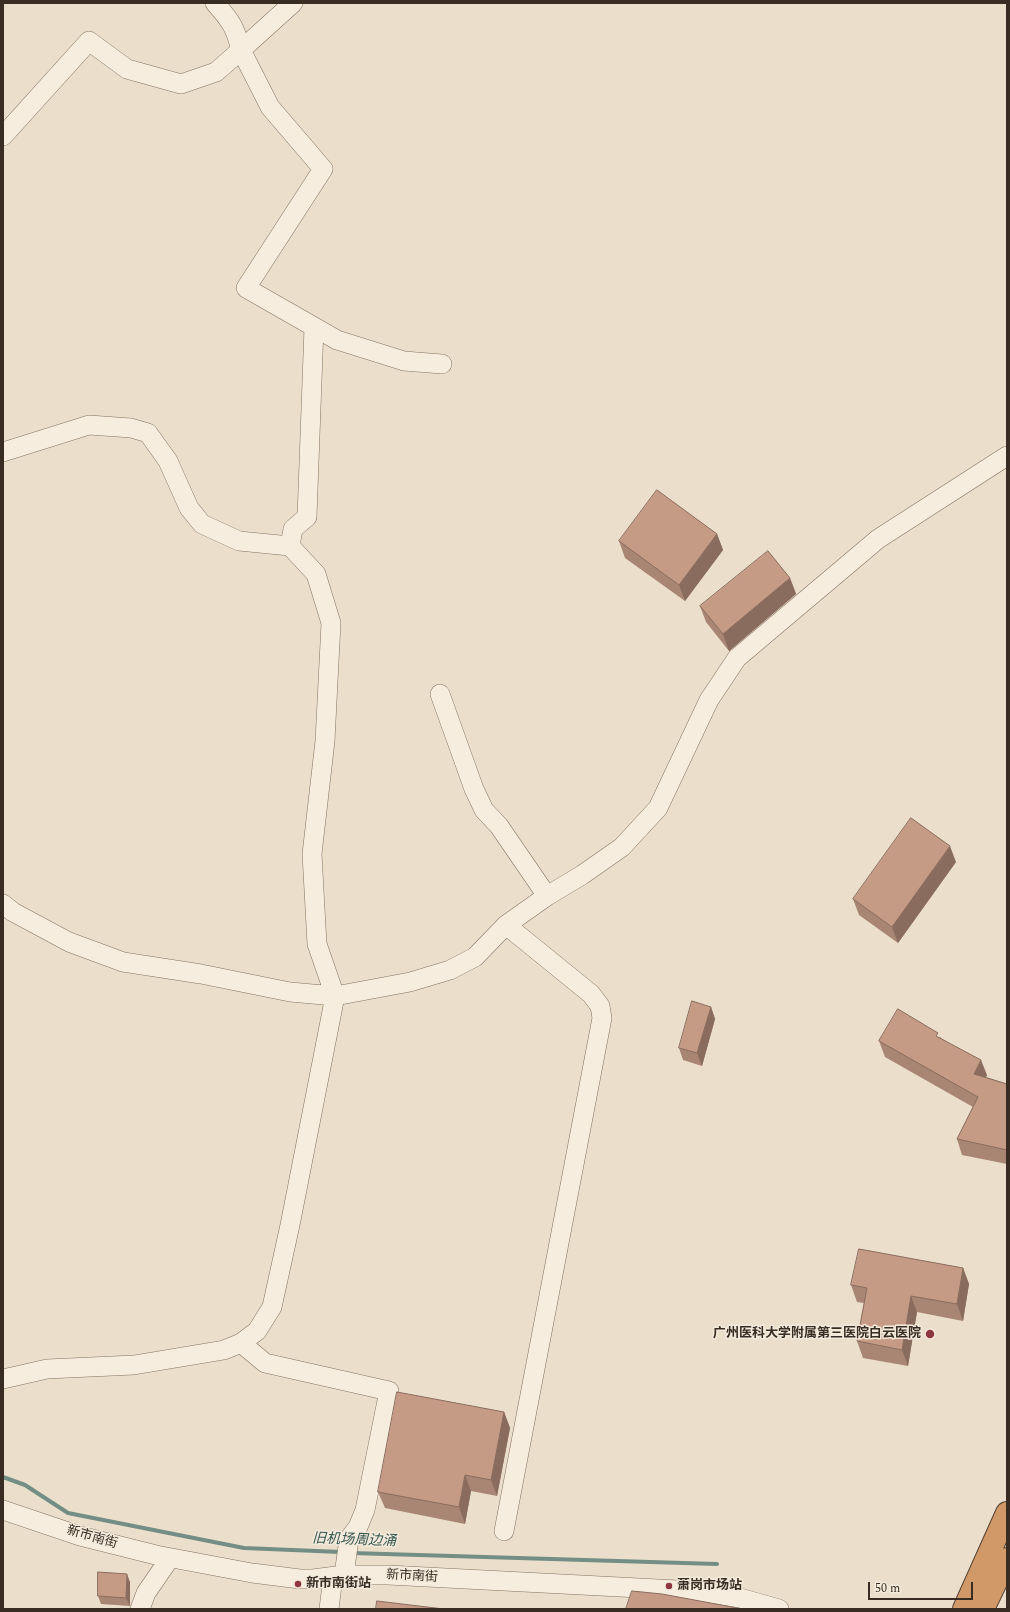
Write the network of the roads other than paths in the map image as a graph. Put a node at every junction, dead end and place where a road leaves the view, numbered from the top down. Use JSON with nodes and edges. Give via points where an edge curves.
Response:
{"nodes":[{"id":1,"x":215,"y":3,"type":"edge"},
{"id":2,"x":293,"y":3,"type":"edge"},
{"id":3,"x":241,"y":50,"type":"junction"},
{"id":4,"x":3,"y":136,"type":"edge"},
{"id":5,"x":314,"y":327,"type":"junction"},
{"id":6,"x":442,"y":364,"type":"dead end"},
{"id":7,"x":3,"y":452,"type":"edge"},
{"id":8,"x":1007,"y":456,"type":"edge"},
{"id":9,"x":290,"y":546,"type":"junction"},
{"id":10,"x":440,"y":694,"type":"dead end"},
{"id":11,"x":547,"y":896,"type":"junction"},
{"id":12,"x":3,"y":904,"type":"edge"},
{"id":13,"x":506,"y":924,"type":"junction"},
{"id":14,"x":335,"y":996,"type":"junction"},
{"id":15,"x":242,"y":1343,"type":"junction"},
{"id":16,"x":3,"y":1379,"type":"edge"},
{"id":17,"x":3,"y":1510,"type":"edge"},
{"id":18,"x":1007,"y":1513,"type":"edge"},
{"id":19,"x":504,"y":1531,"type":"dead end"},
{"id":20,"x":170,"y":1558,"type":"junction"},
{"id":21,"x":1007,"y":1559,"type":"edge"},
{"id":22,"x":341,"y":1572,"type":"junction"},
{"id":23,"x":140,"y":1609,"type":"edge"},
{"id":24,"x":329,"y":1609,"type":"edge"},
{"id":25,"x":779,"y":1609,"type":"edge"},
{"id":26,"x":964,"y":1609,"type":"edge"},
{"id":27,"x":983,"y":1609,"type":"edge"}],
"edges":[{"from":1,"to":3,"type":"street","via":[[229,19]]},
{"from":2,"to":3,"type":"street"},
{"from":3,"to":4,"type":"street","via":[[216,72],[181,84],[127,69],[89,41]]},
{"from":3,"to":5,"type":"street","via":[[270,107],[323,169],[246,288]]},
{"from":5,"to":6,"type":"street","via":[[337,340],[404,361]]},
{"from":5,"to":9,"type":"street","via":[[307,517],[292,530]]},
{"from":7,"to":9,"type":"street","via":[[89,425],[131,428],[148,433],[168,461],[189,508],[202,524],[239,541]]},
{"from":8,"to":11,"type":"street","via":[[878,539],[737,658],[709,700],[658,808],[622,847]]},
{"from":9,"to":14,"type":"street","via":[[316,574],[331,624],[325,741],[312,854],[317,944]]},
{"from":10,"to":11,"type":"street","via":[[484,810],[499,826]]},
{"from":11,"to":13,"type":"street"},
{"from":12,"to":14,"type":"street","via":[[12,912],[69,942],[124,962],[290,992]]},
{"from":13,"to":14,"type":"street","via":[[475,957],[450,970],[410,982]]},
{"from":13,"to":19,"type":"street","via":[[591,994],[600,1006],[602,1018]]},
{"from":14,"to":15,"type":"street","via":[[272,1307],[257,1331]]},
{"from":15,"to":16,"type":"street","via":[[224,1350],[134,1365],[47,1369]]},
{"from":15,"to":22,"type":"street","via":[[265,1363],[389,1391],[365,1510],[358,1527],[349,1539]]},
{"from":17,"to":20,"type":"street","name":"新市南街","via":[[80,1536]]},
{"from":18,"to":26,"type":"highway"},
{"from":20,"to":22,"type":"street","name":"新市南街","via":[[280,1577],[314,1579]]},
{"from":20,"to":23,"type":"street","via":[[146,1594]]},
{"from":21,"to":27,"type":"highway"},
{"from":22,"to":24,"type":"street"},
{"from":22,"to":25,"type":"street","name":"新市南街","via":[[697,1591],[740,1598]]}]}
